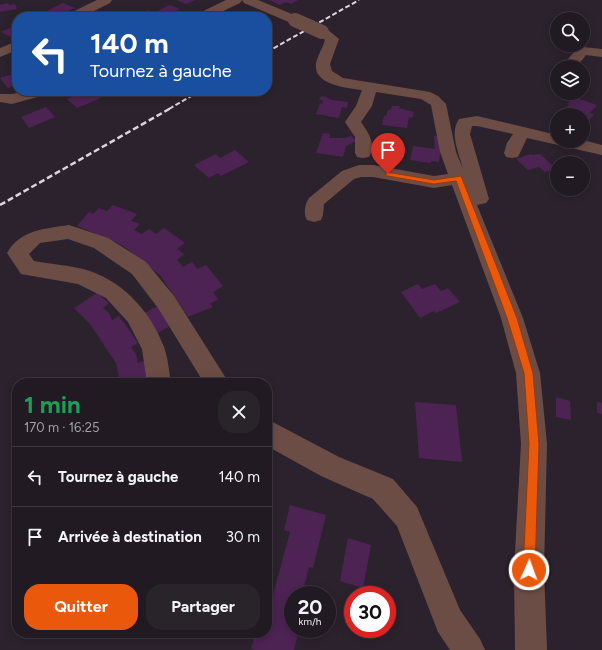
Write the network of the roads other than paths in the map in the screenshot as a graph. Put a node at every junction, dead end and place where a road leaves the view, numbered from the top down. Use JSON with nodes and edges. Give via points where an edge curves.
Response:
{"nodes":[{"id":1,"x":106,"y":0,"type":"edge"},
{"id":2,"x":236,"y":0,"type":"edge"},
{"id":3,"x":248,"y":0,"type":"edge"},
{"id":4,"x":82,"y":12,"type":"edge"},
{"id":5,"x":211,"y":12,"type":"edge"},
{"id":6,"x":12,"y":47,"type":"edge"},
{"id":7,"x":0,"y":53,"type":"edge"},
{"id":8,"x":602,"y":53,"type":"edge"},
{"id":9,"x":575,"y":60,"type":"edge"},
{"id":10,"x":370,"y":87,"type":"junction"},
{"id":11,"x":24,"y":96,"type":"edge"},
{"id":12,"x":0,"y":98,"type":"edge"},
{"id":13,"x":523,"y":132,"type":"junction"},
{"id":14,"x":550,"y":138,"type":"edge"},
{"id":15,"x":590,"y":147,"type":"edge"},
{"id":16,"x":602,"y":150,"type":"edge"},
{"id":17,"x":363,"y":153,"type":"dead end"},
{"id":18,"x":512,"y":154,"type":"dead end"},
{"id":19,"x":458,"y":178,"type":"junction"},
{"id":20,"x":314,"y":215,"type":"dead end"},
{"id":21,"x":476,"y":224,"type":"junction"},
{"id":22,"x":158,"y":378,"type":"edge"},
{"id":23,"x":214,"y":378,"type":"edge"},
{"id":24,"x":272,"y":434,"type":"edge"},
{"id":25,"x":470,"y":650,"type":"edge"},
{"id":26,"x":531,"y":650,"type":"edge"}],
"edges":[{"from":1,"to":4,"type":"street"},
{"from":2,"to":5,"type":"street"},
{"from":3,"to":10,"type":"street","bridge":true,"via":[[322,32],[332,39],[323,60],[326,74],[340,82]]},
{"from":6,"to":7,"type":"street"},
{"from":8,"to":9,"type":"street","via":[[583,51]]},
{"from":10,"to":17,"type":"street","via":[[364,106],[353,122],[364,137]]},
{"from":10,"to":19,"type":"street","via":[[425,95],[438,104],[448,152]]},
{"from":11,"to":12,"type":"street"},
{"from":13,"to":14,"type":"street"},
{"from":13,"to":18,"type":"street","via":[[515,143]]},
{"from":13,"to":21,"type":"street","via":[[477,121],[465,122],[462,134],[484,216]]},
{"from":15,"to":16,"type":"street"},
{"from":19,"to":20,"type":"street","via":[[434,182],[373,171],[359,171],[348,175],[315,202]]},
{"from":19,"to":21,"type":"street"},
{"from":21,"to":26,"type":"street","via":[[512,318],[528,373],[534,444],[529,570]]},
{"from":22,"to":23,"type":"street","via":[[153,348],[136,316],[113,292],[82,277],[28,268],[17,254],[35,237],[69,232],[101,242],[138,268],[166,302]]},
{"from":24,"to":25,"type":"street","via":[[330,467],[383,489],[407,517],[449,621]]}]}
